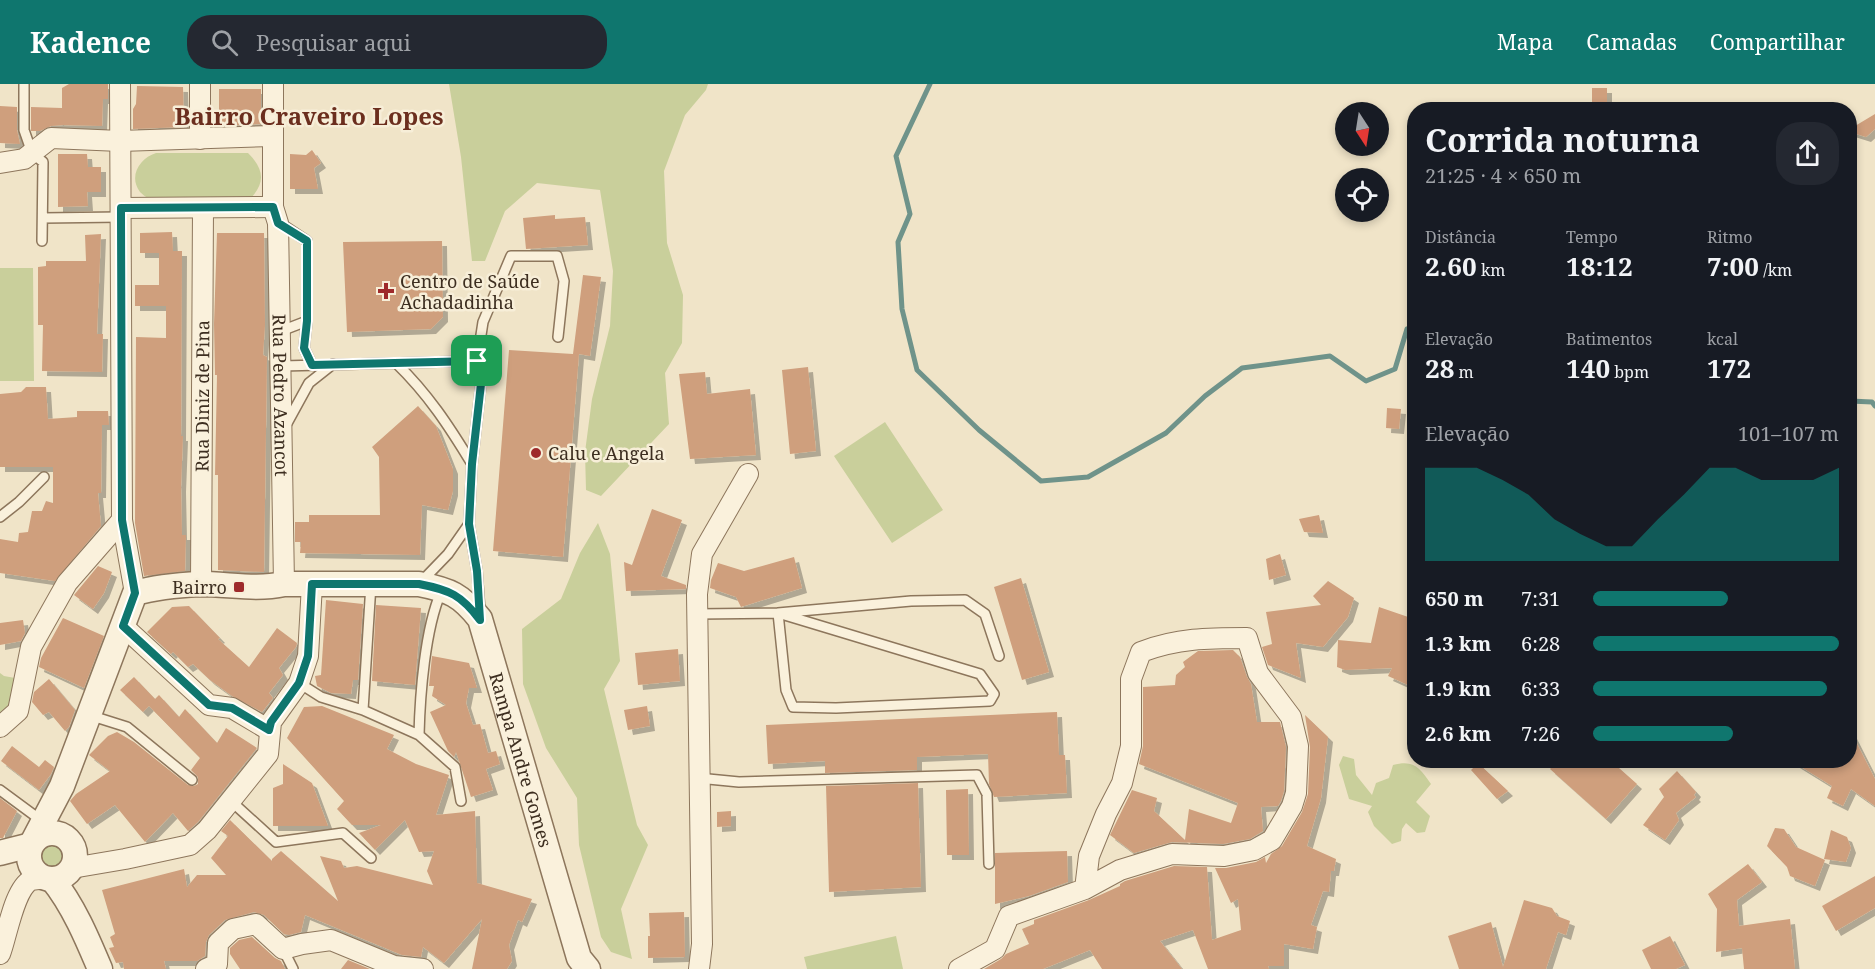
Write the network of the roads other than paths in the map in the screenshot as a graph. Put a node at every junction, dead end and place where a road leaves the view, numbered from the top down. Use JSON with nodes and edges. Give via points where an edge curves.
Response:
{"nodes":[{"id":1,"x":24,"y":84,"type":"edge"},
{"id":2,"x":120,"y":84,"type":"edge"},
{"id":3,"x":200,"y":84,"type":"edge"},
{"id":4,"x":273,"y":84,"type":"edge"},
{"id":5,"x":272,"y":136,"type":"junction"},
{"id":6,"x":200,"y":139,"type":"junction"},
{"id":7,"x":120,"y":141,"type":"junction"},
{"id":8,"x":32,"y":153,"type":"junction"},
{"id":9,"x":0,"y":163,"type":"edge"},
{"id":10,"x":203,"y":208,"type":"junction"},
{"id":11,"x":121,"y":213,"type":"junction"},
{"id":12,"x":276,"y":215,"type":"junction"},
{"id":13,"x":43,"y":218,"type":"junction"},
{"id":14,"x":42,"y":241,"type":"dead end"},
{"id":15,"x":307,"y":321,"type":"junction"},
{"id":16,"x":281,"y":331,"type":"junction"},
{"id":17,"x":558,"y":337,"type":"dead end"},
{"id":18,"x":477,"y":361,"type":"junction"},
{"id":19,"x":396,"y":363,"type":"junction"},
{"id":20,"x":333,"y":364,"type":"junction"},
{"id":21,"x":312,"y":365,"type":"junction"},
{"id":22,"x":282,"y":366,"type":"junction"},
{"id":23,"x":283,"y":432,"type":"junction"},
{"id":24,"x":472,"y":464,"type":"junction"},
{"id":25,"x":748,"y":474,"type":"dead end"},
{"id":26,"x":44,"y":477,"type":"dead end"},
{"id":27,"x":0,"y":517,"type":"edge"},
{"id":28,"x":122,"y":520,"type":"junction"},
{"id":29,"x":469,"y":524,"type":"junction"},
{"id":30,"x":201,"y":584,"type":"junction"},
{"id":31,"x":284,"y":584,"type":"junction"},
{"id":32,"x":312,"y":584,"type":"junction"},
{"id":33,"x":371,"y":584,"type":"junction"},
{"id":34,"x":431,"y":586,"type":"junction"},
{"id":35,"x":135,"y":593,"type":"junction"},
{"id":36,"x":697,"y":614,"type":"junction"},
{"id":37,"x":778,"y":614,"type":"junction"},
{"id":38,"x":480,"y":620,"type":"junction"},
{"id":39,"x":123,"y":626,"type":"junction"},
{"id":40,"x":999,"y":656,"type":"dead end"},
{"id":41,"x":299,"y":683,"type":"junction"},
{"id":42,"x":363,"y":710,"type":"junction"},
{"id":43,"x":89,"y":715,"type":"junction"},
{"id":44,"x":0,"y":727,"type":"edge"},
{"id":45,"x":269,"y":730,"type":"junction"},
{"id":46,"x":419,"y":735,"type":"junction"},
{"id":47,"x":698,"y":778,"type":"junction"},
{"id":48,"x":192,"y":780,"type":"dead end"},
{"id":49,"x":62,"y":786,"type":"junction"},
{"id":50,"x":0,"y":790,"type":"edge"},
{"id":51,"x":231,"y":801,"type":"junction"},
{"id":52,"x":461,"y":801,"type":"dead end"},
{"id":53,"x":44,"y":822,"type":"junction"},
{"id":54,"x":72,"y":844,"type":"junction"},
{"id":55,"x":0,"y":853,"type":"edge"},
{"id":56,"x":371,"y":858,"type":"dead end"},
{"id":57,"x":0,"y":864,"type":"edge"},
{"id":58,"x":989,"y":864,"type":"dead end"},
{"id":59,"x":46,"y":868,"type":"junction"},
{"id":60,"x":1085,"y":888,"type":"junction"},
{"id":61,"x":284,"y":949,"type":"junction"},
{"id":62,"x":0,"y":954,"type":"edge"},
{"id":63,"x":412,"y":968,"type":"edge"},
{"id":64,"x":699,"y":968,"type":"edge"},
{"id":65,"x":100,"y":969,"type":"edge"},
{"id":66,"x":206,"y":969,"type":"edge"},
{"id":67,"x":293,"y":969,"type":"edge"},
{"id":68,"x":588,"y":969,"type":"edge"},
{"id":69,"x":959,"y":969,"type":"edge"}],
"edges":[{"from":1,"to":8,"type":"lane","via":[[24,130]]},
{"from":2,"to":7,"type":"street"},
{"from":3,"to":6,"type":"street"},
{"from":4,"to":5,"type":"street","name":"Rua Pedro Azancot"},
{"from":5,"to":6,"type":"street"},
{"from":5,"to":12,"type":"street","name":"Rua Pedro Azancot"},
{"from":6,"to":7,"type":"street"},
{"from":7,"to":8,"type":"street","via":[[51,138]]},
{"from":7,"to":11,"type":"street"},
{"from":8,"to":9,"type":"street","via":[[24,159]]},
{"from":8,"to":13,"type":"lane","via":[[43,162]]},
{"from":10,"to":11,"type":"street"},
{"from":10,"to":12,"type":"street"},
{"from":10,"to":30,"type":"street","name":"Rua Diniz de Pina"},
{"from":11,"to":13,"type":"lane"},
{"from":11,"to":28,"type":"street"},
{"from":12,"to":15,"type":"lane","via":[[307,241]]},
{"from":12,"to":16,"type":"street","name":"Rua Pedro Azancot"},
{"from":13,"to":14,"type":"lane"},
{"from":15,"to":16,"type":"lane"},
{"from":15,"to":21,"type":"lane","via":[[304,348]]},
{"from":16,"to":22,"type":"street","name":"Rua Pedro Azancot"},
{"from":17,"to":18,"type":"lane","via":[[564,281],[557,256],[511,256],[483,322]]},
{"from":18,"to":19,"type":"lane"},
{"from":18,"to":24,"type":"lane","via":[[481,384]]},
{"from":19,"to":20,"type":"lane"},
{"from":19,"to":24,"type":"lane","via":[[421,387]]},
{"from":20,"to":21,"type":"lane"},
{"from":20,"to":23,"type":"lane","via":[[309,383]]},
{"from":21,"to":22,"type":"lane"},
{"from":22,"to":23,"type":"street","name":"Rua Pedro Azancot"},
{"from":23,"to":31,"type":"street","name":"Rua Pedro Azancot"},
{"from":24,"to":29,"type":"lane"},
{"from":25,"to":36,"type":"street","via":[[702,554]]},
{"from":26,"to":27,"type":"lane"},
{"from":28,"to":35,"type":"street"},
{"from":28,"to":44,"type":"street","via":[[67,583],[31,647],[18,711]]},
{"from":29,"to":34,"type":"lane"},
{"from":29,"to":38,"type":"lane"},
{"from":30,"to":31,"type":"street"},
{"from":30,"to":35,"type":"street"},
{"from":31,"to":32,"type":"street"},
{"from":32,"to":33,"type":"street"},
{"from":32,"to":41,"type":"street","via":[[308,656]]},
{"from":33,"to":34,"type":"street"},
{"from":33,"to":42,"type":"lane"},
{"from":34,"to":38,"type":"street","name":"Rampa Andre Gomes","via":[[454,593]]},
{"from":34,"to":46,"type":"lane","via":[[435,606],[420,700]]},
{"from":35,"to":39,"type":"street"},
{"from":36,"to":37,"type":"lane"},
{"from":36,"to":47,"type":"street"},
{"from":37,"to":37,"type":"lane","via":[[980,674],[994,694],[990,701],[793,707],[786,690]]},
{"from":37,"to":40,"type":"lane","via":[[910,601],[965,600],[985,614]]},
{"from":38,"to":68,"type":"street","name":"Rampa Andre Gomes","via":[[579,958]]},
{"from":39,"to":43,"type":"street"},
{"from":39,"to":45,"type":"street","via":[[209,705],[232,708]]},
{"from":41,"to":42,"type":"lane","via":[[321,697]]},
{"from":41,"to":45,"type":"street"},
{"from":42,"to":46,"type":"lane"},
{"from":43,"to":48,"type":"lane","via":[[127,727]]},
{"from":43,"to":49,"type":"street"},
{"from":45,"to":51,"type":"street","via":[[268,754]]},
{"from":46,"to":52,"type":"lane","via":[[455,767]]},
{"from":47,"to":58,"type":"lane","via":[[739,782],[977,775],[987,794]]},
{"from":47,"to":64,"type":"street","via":[[702,944]]},
{"from":49,"to":53,"type":"street"},
{"from":49,"to":54,"type":"street"},
{"from":50,"to":53,"type":"lane"},
{"from":51,"to":56,"type":"lane","via":[[276,842],[344,833]]},
{"from":51,"to":59,"type":"street","via":[[190,845],[125,860]]},
{"from":53,"to":59,"type":"street"},
{"from":54,"to":59,"type":"street","via":[[75,858]]},
{"from":54,"to":59,"type":"street","via":[[68,838],[54,833],[40,836]]},
{"from":55,"to":59,"type":"street"},
{"from":57,"to":59,"type":"street"},
{"from":59,"to":62,"type":"street","via":[[23,887]]},
{"from":59,"to":65,"type":"street","via":[[85,932]]},
{"from":60,"to":60,"type":"street","via":[[1089,856],[1122,783],[1131,746],[1131,679],[1141,652],[1193,639],[1247,638],[1258,673],[1291,717],[1298,746],[1296,793],[1283,825],[1272,840],[1254,850],[1224,855],[1172,854],[1120,870]]},
{"from":60,"to":69,"type":"street","via":[[1009,916],[995,949]]},
{"from":61,"to":63,"type":"street","via":[[332,940],[394,966]]},
{"from":61,"to":66,"type":"street","via":[[256,924],[233,928],[218,943],[217,964]]},
{"from":61,"to":67,"type":"lane"}]}
